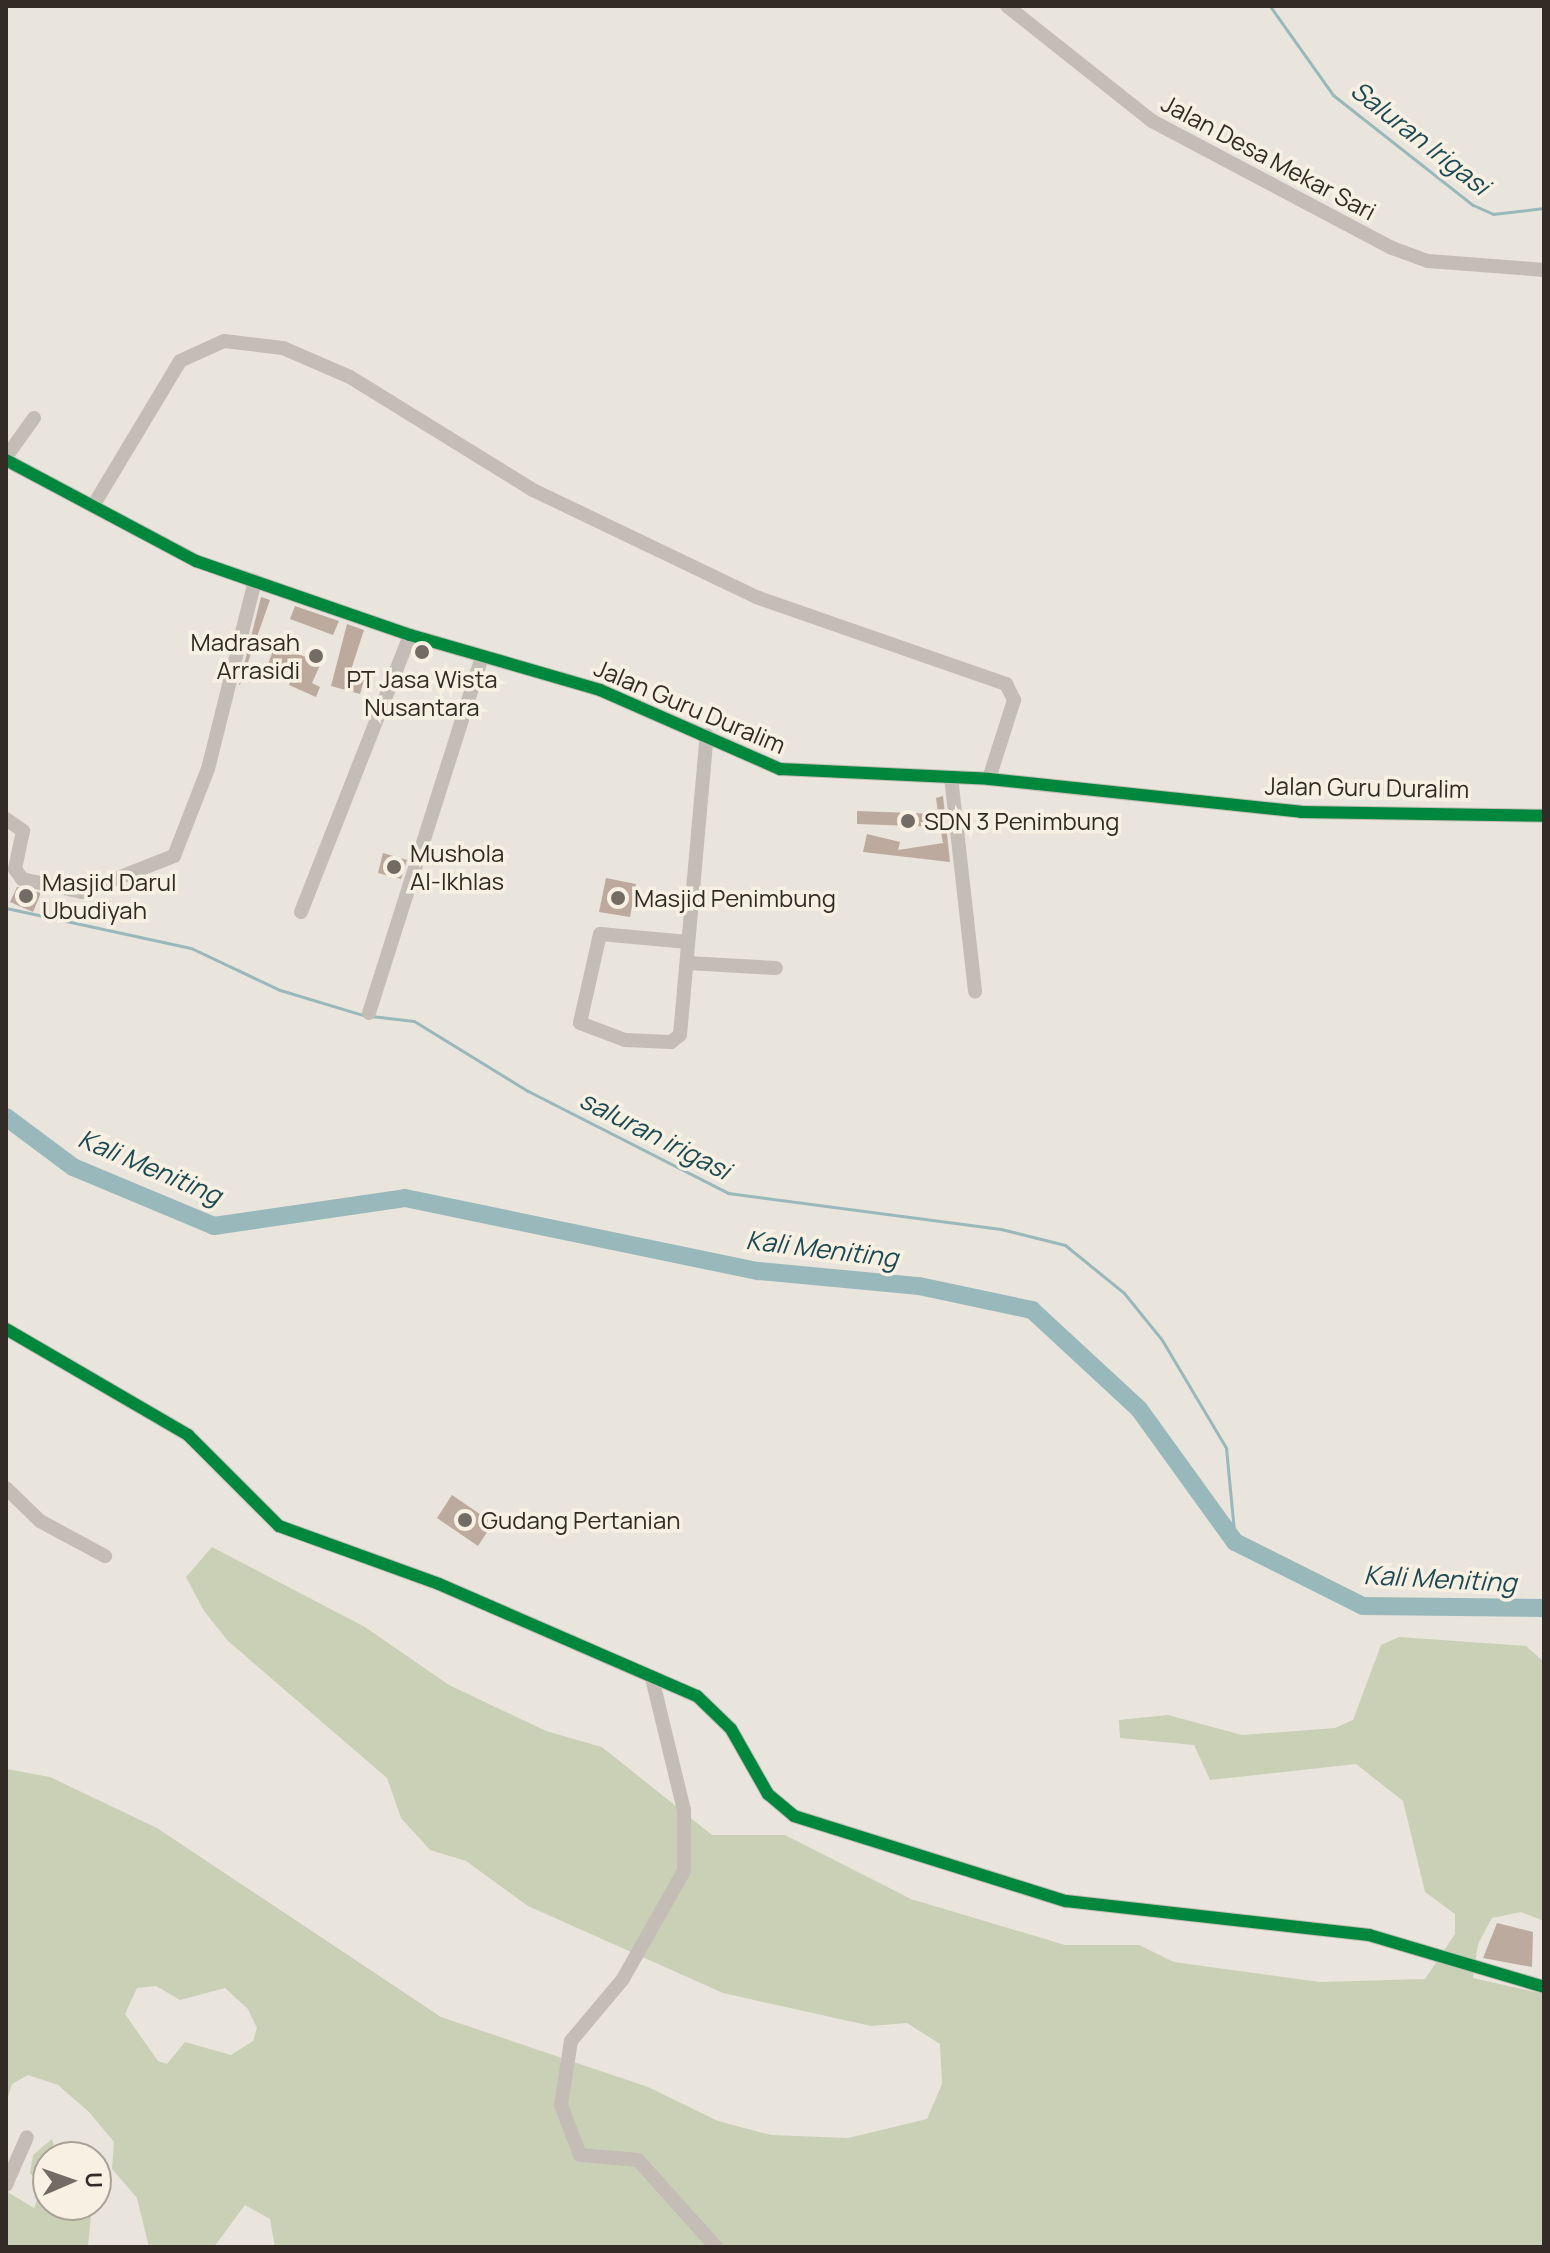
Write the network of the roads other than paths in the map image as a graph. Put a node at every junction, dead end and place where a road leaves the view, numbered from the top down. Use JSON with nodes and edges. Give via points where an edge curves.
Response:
{"nodes":[{"id":1,"x":1007,"y":6,"type":"edge"},
{"id":2,"x":1544,"y":270,"type":"edge"},
{"id":3,"x":34,"y":418,"type":"dead end"},
{"id":4,"x":6,"y":458,"type":"edge"},
{"id":5,"x":93,"y":506,"type":"junction"},
{"id":6,"x":255,"y":581,"type":"junction"},
{"id":7,"x":410,"y":635,"type":"junction"},
{"id":8,"x":482,"y":656,"type":"junction"},
{"id":9,"x":707,"y":735,"type":"junction"},
{"id":10,"x":951,"y":777,"type":"junction"},
{"id":11,"x":989,"y":779,"type":"junction"},
{"id":12,"x":1544,"y":816,"type":"edge"},
{"id":13,"x":6,"y":819,"type":"edge"},
{"id":14,"x":11,"y":876,"type":"edge"},
{"id":15,"x":301,"y":912,"type":"dead end"},
{"id":16,"x":688,"y":942,"type":"junction"},
{"id":17,"x":688,"y":963,"type":"junction"},
{"id":18,"x":776,"y":968,"type":"dead end"},
{"id":19,"x":975,"y":992,"type":"dead end"},
{"id":20,"x":369,"y":1013,"type":"dead end"},
{"id":21,"x":6,"y":1329,"type":"edge"},
{"id":22,"x":6,"y":1488,"type":"edge"},
{"id":23,"x":105,"y":1556,"type":"dead end"},
{"id":24,"x":652,"y":1678,"type":"junction"},
{"id":25,"x":1544,"y":1987,"type":"edge"},
{"id":26,"x":27,"y":2137,"type":"dead end"},
{"id":27,"x":6,"y":2185,"type":"edge"},
{"id":28,"x":716,"y":2247,"type":"edge"}],
"edges":[{"from":1,"to":2,"type":"street","name":"Jalan Desa Mekar Sari","via":[[1152,121],[1392,248],[1428,261]]},
{"from":3,"to":4,"type":"street"},
{"from":4,"to":5,"type":"street","name":"Jalan Guru Duralim"},
{"from":5,"to":6,"type":"street","name":"Jalan Guru Duralim","via":[[153,541]]},
{"from":5,"to":11,"type":"street","via":[[180,361],[224,341],[283,348],[350,377],[533,490],[756,597],[1008,685],[1014,700]]},
{"from":6,"to":7,"type":"street","name":"Jalan Guru Duralim"},
{"from":6,"to":14,"type":"street","via":[[208,769],[179,851],[154,869],[82,892]]},
{"from":7,"to":8,"type":"street","name":"Jalan Guru Duralim"},
{"from":7,"to":15,"type":"street"},
{"from":8,"to":9,"type":"street","name":"Jalan Guru Duralim","via":[[600,690]]},
{"from":8,"to":20,"type":"street"},
{"from":9,"to":10,"type":"street","name":"Jalan Guru Duralim","via":[[798,773]]},
{"from":9,"to":16,"type":"street"},
{"from":10,"to":11,"type":"street","name":"Jalan Guru Duralim"},
{"from":10,"to":19,"type":"street"},
{"from":11,"to":12,"type":"street","name":"Jalan Guru Duralim","via":[[1301,812]]},
{"from":13,"to":14,"type":"street","via":[[23,833]]},
{"from":16,"to":17,"type":"street"},
{"from":16,"to":17,"type":"street","via":[[600,934],[580,1023],[615,1038],[676,1040]]},
{"from":17,"to":18,"type":"street"},
{"from":21,"to":24,"type":"street","via":[[188,1435],[279,1526],[439,1584]]},
{"from":22,"to":23,"type":"street","via":[[40,1521]]},
{"from":24,"to":25,"type":"street","via":[[720,1714],[780,1807],[845,1837],[1066,1901],[1369,1935]]},
{"from":24,"to":28,"type":"street","via":[[684,1810],[684,1871],[623,1979],[571,2041],[561,2105],[580,2155],[638,2160]]},
{"from":26,"to":27,"type":"street"}]}
